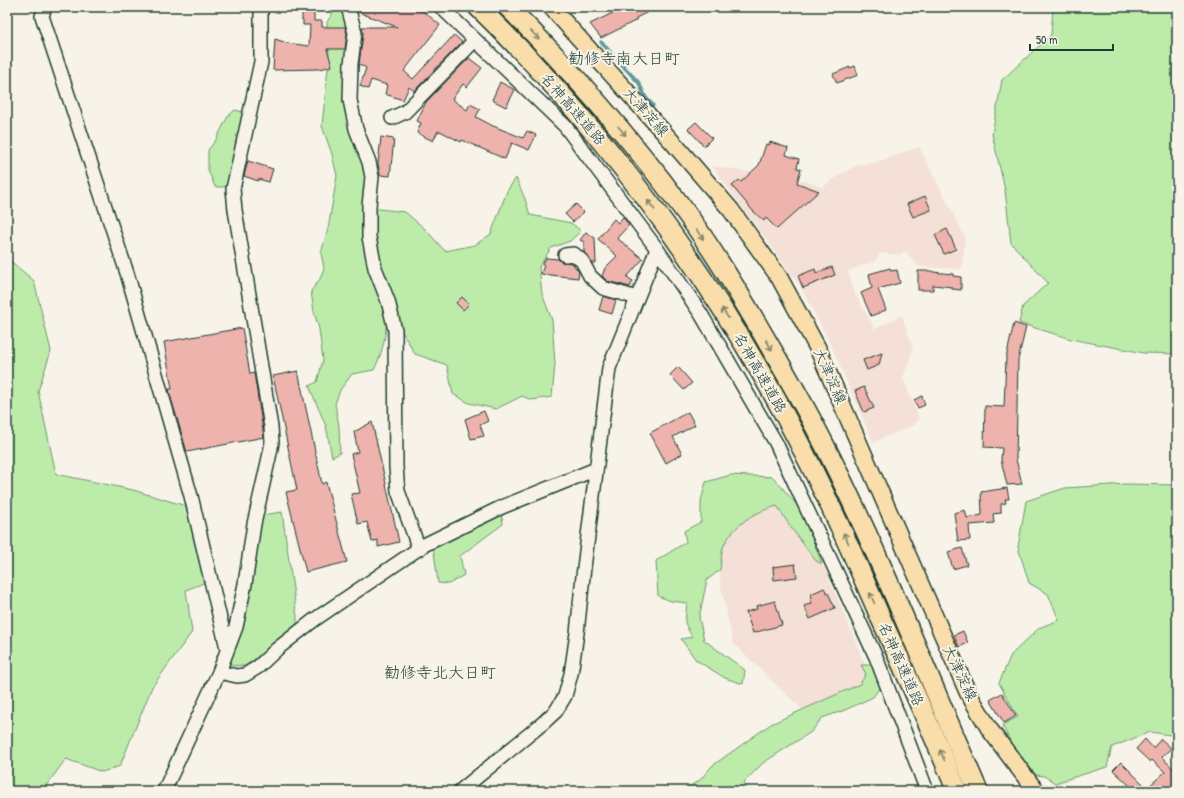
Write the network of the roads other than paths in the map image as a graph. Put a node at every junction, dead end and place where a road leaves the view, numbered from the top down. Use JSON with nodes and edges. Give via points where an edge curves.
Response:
{"nodes":[{"id":1,"x":45,"y":7,"type":"edge"},
{"id":2,"x":261,"y":7,"type":"edge"},
{"id":3,"x":348,"y":7,"type":"edge"},
{"id":4,"x":442,"y":7,"type":"edge"},
{"id":5,"x":478,"y":7,"type":"edge"},
{"id":6,"x":508,"y":7,"type":"edge"},
{"id":7,"x":551,"y":7,"type":"edge"},
{"id":8,"x":475,"y":40,"type":"junction"},
{"id":9,"x":392,"y":118,"type":"dead end"},
{"id":10,"x":656,"y":249,"type":"junction"},
{"id":11,"x":565,"y":255,"type":"dead end"},
{"id":12,"x":637,"y":298,"type":"junction"},
{"id":13,"x":596,"y":469,"type":"junction"},
{"id":14,"x":419,"y":549,"type":"junction"},
{"id":15,"x":227,"y":648,"type":"junction"},
{"id":16,"x":219,"y":672,"type":"junction"},
{"id":17,"x":164,"y":791,"type":"edge"},
{"id":18,"x":460,"y":791,"type":"edge"},
{"id":19,"x":928,"y":791,"type":"edge"},
{"id":20,"x":957,"y":791,"type":"edge"},
{"id":21,"x":978,"y":791,"type":"edge"},
{"id":22,"x":1036,"y":791,"type":"edge"}],
"edges":[{"from":1,"to":15,"type":"street","via":[[42,16],[127,273],[186,480]]},
{"from":2,"to":15,"type":"street","via":[[261,62],[233,189],[272,442],[254,524],[236,627]]},
{"from":3,"to":14,"type":"street","via":[[355,33],[350,100],[356,129],[372,177],[369,237],[375,268],[388,301],[395,330],[398,491]]},
{"from":4,"to":8,"type":"street"},
{"from":20,"to":5,"type":"highway","name":"名神高速道路","one_way":true,"via":[[837,519],[765,380],[728,317],[663,220],[613,156],[555,88]]},
{"from":6,"to":21,"type":"highway","name":"名神高速道路","one_way":true,"via":[[628,138],[682,207],[746,304],[829,453],[885,575]]},
{"from":7,"to":22,"type":"main road","name":"大津淀線","via":[[731,210],[778,277],[817,347],[968,693],[990,730]]},
{"from":8,"to":9,"type":"street","via":[[405,112]]},
{"from":8,"to":10,"type":"street","via":[[565,126]]},
{"from":10,"to":12,"type":"street"},
{"from":10,"to":19,"type":"street","via":[[700,314],[776,443],[876,656]]},
{"from":11,"to":12,"type":"street","via":[[574,254],[582,261],[590,276],[603,288]]},
{"from":12,"to":13,"type":"street","via":[[609,368]]},
{"from":13,"to":14,"type":"street","via":[[502,506]]},
{"from":13,"to":18,"type":"street","via":[[577,633],[565,696],[556,711],[543,723]]},
{"from":14,"to":16,"type":"street","via":[[314,620],[245,675]]},
{"from":15,"to":16,"type":"street"},
{"from":16,"to":17,"type":"street"}]}
